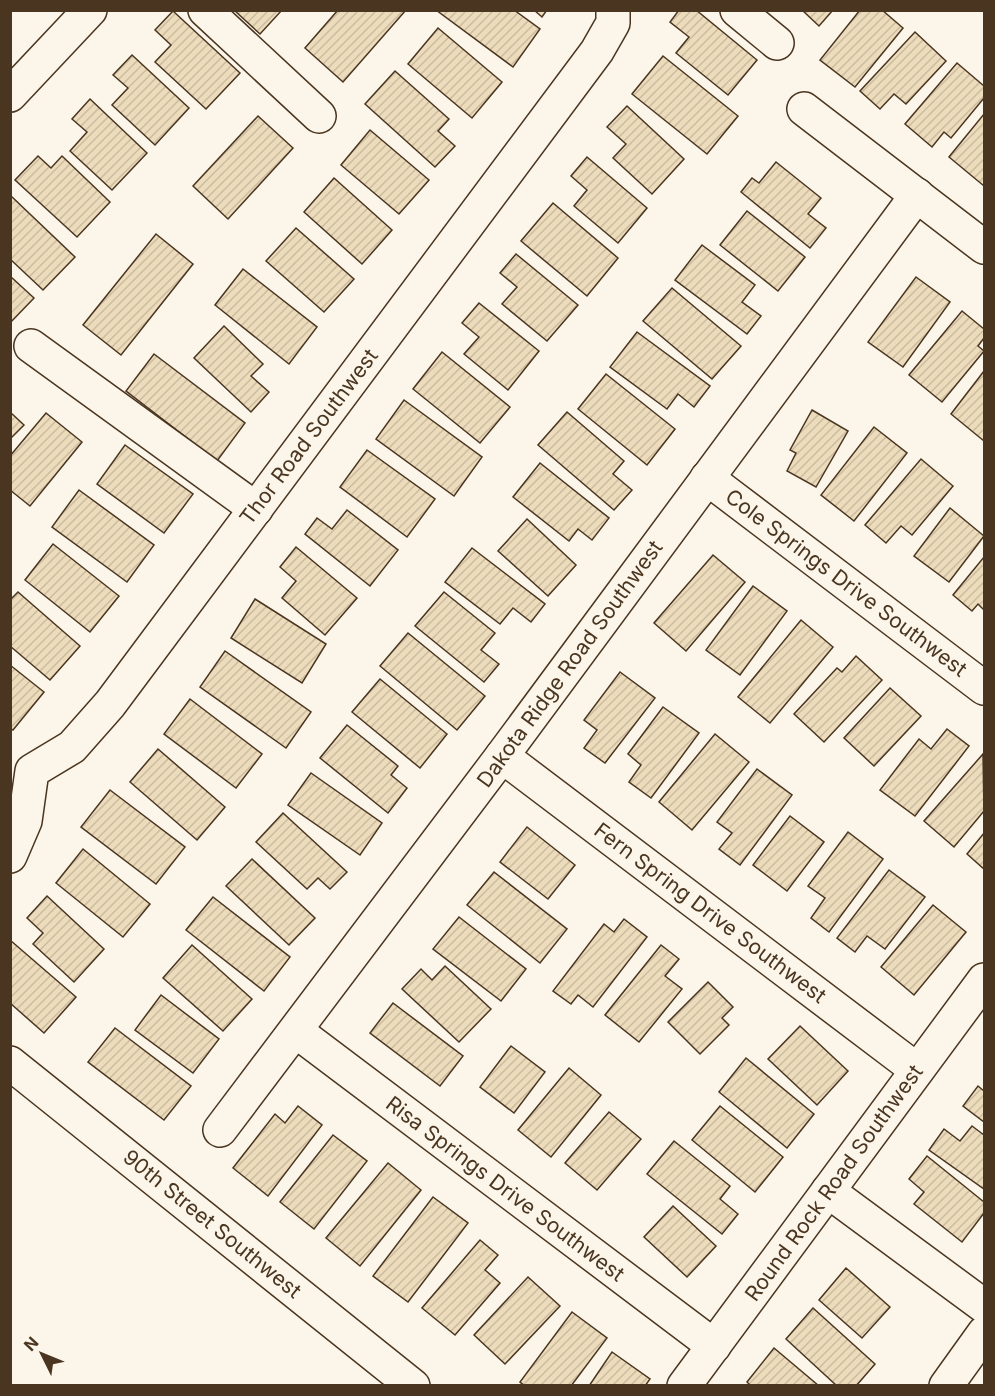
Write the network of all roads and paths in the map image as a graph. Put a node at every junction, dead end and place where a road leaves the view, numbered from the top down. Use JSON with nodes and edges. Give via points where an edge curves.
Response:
{"nodes":[{"id":1,"x":90,"y":10,"type":"edge"},
{"id":2,"x":205,"y":10,"type":"edge"},
{"id":3,"x":613,"y":10,"type":"edge"},
{"id":4,"x":737,"y":10,"type":"edge"},
{"id":5,"x":777,"y":43,"type":"dead end"},
{"id":6,"x":10,"y":95,"type":"edge"},
{"id":7,"x":804,"y":109,"type":"dead end"},
{"id":8,"x":319,"y":116,"type":"dead end"},
{"id":9,"x":917,"y":195,"type":"junction"},
{"id":10,"x":984,"y":247,"type":"edge"},
{"id":11,"x":31,"y":346,"type":"dead end"},
{"id":12,"x":707,"y":478,"type":"junction"},
{"id":13,"x":256,"y":509,"type":"junction"},
{"id":14,"x":984,"y":688,"type":"edge"},
{"id":15,"x":502,"y":756,"type":"junction"},
{"id":16,"x":21,"y":771,"type":"edge"},
{"id":17,"x":10,"y":856,"type":"edge"},
{"id":18,"x":984,"y":980,"type":"edge"},
{"id":19,"x":296,"y":1032,"type":"junction"},
{"id":20,"x":10,"y":1063,"type":"edge"},
{"id":21,"x":917,"y":1070,"type":"junction"},
{"id":22,"x":220,"y":1131,"type":"dead end"},
{"id":23,"x":828,"y":1191,"type":"junction"},
{"id":24,"x":984,"y":1306,"type":"edge"},
{"id":25,"x":984,"y":1333,"type":"edge"},
{"id":26,"x":714,"y":1346,"type":"junction"},
{"id":27,"x":413,"y":1386,"type":"edge"},
{"id":28,"x":684,"y":1386,"type":"edge"},
{"id":29,"x":946,"y":1386,"type":"edge"}],
"edges":[{"from":1,"to":6,"type":"street"},
{"from":2,"to":8,"type":"street"},
{"from":3,"to":13,"type":"street","name":"Thor Road Southwest","via":[[613,23],[597,51]]},
{"from":4,"to":5,"type":"street"},
{"from":7,"to":9,"type":"street"},
{"from":9,"to":10,"type":"street"},
{"from":9,"to":12,"type":"street","name":"Dakota Ridge Road Southwest"},
{"from":11,"to":13,"type":"street"},
{"from":12,"to":14,"type":"street","name":"Cole Springs Drive Southwest"},
{"from":12,"to":15,"type":"street","name":"Dakota Ridge Road Southwest"},
{"from":13,"to":16,"type":"street","name":"Thor Road Southwest","via":[[110,705],[72,747]]},
{"from":15,"to":19,"type":"street","name":"Dakota Ridge Road Southwest"},
{"from":15,"to":21,"type":"street","name":"Fern Spring Drive Southwest"},
{"from":16,"to":17,"type":"street","name":"Thor Road Southwest","via":[[25,821]]},
{"from":18,"to":21,"type":"street","name":"Round Rock Road Southwest"},
{"from":19,"to":22,"type":"street","name":"Dakota Ridge Road Southwest"},
{"from":19,"to":26,"type":"street","name":"Risa Springs Drive Southwest"},
{"from":20,"to":27,"type":"street","name":"90th Street Southwest"},
{"from":21,"to":23,"type":"street","name":"Round Rock Road Southwest"},
{"from":23,"to":24,"type":"street"},
{"from":23,"to":26,"type":"street","name":"Round Rock Road Southwest"},
{"from":25,"to":29,"type":"street"},
{"from":26,"to":28,"type":"street","name":"Round Rock Road Southwest"}]}
